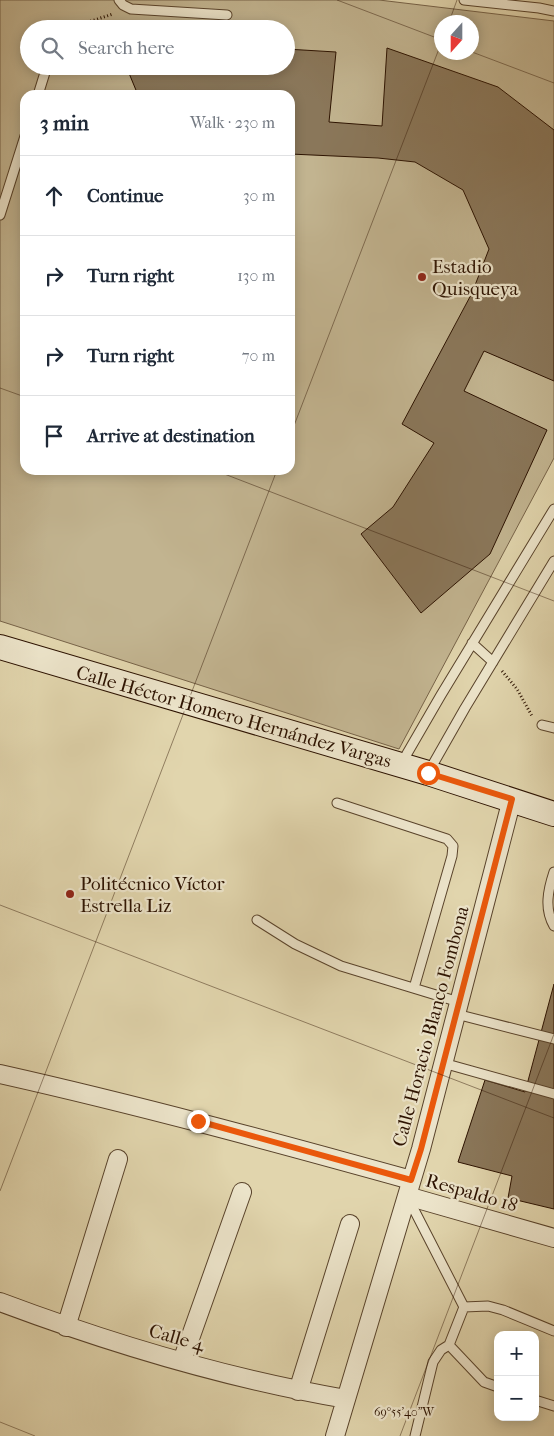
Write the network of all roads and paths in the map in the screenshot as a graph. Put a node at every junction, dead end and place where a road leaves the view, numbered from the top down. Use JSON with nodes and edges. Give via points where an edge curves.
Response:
{"nodes":[{"id":1,"x":464,"y":0,"type":"edge"},
{"id":2,"x":121,"y":2,"type":"edge"},
{"id":3,"x":554,"y":11,"type":"edge"},
{"id":4,"x":227,"y":15,"type":"dead end"},
{"id":5,"x":95,"y":20,"type":"edge"},
{"id":6,"x":44,"y":75,"type":"edge"},
{"id":7,"x":40,"y":90,"type":"edge"},
{"id":8,"x":20,"y":152,"type":"edge"},
{"id":9,"x":0,"y":216,"type":"edge"},
{"id":10,"x":554,"y":509,"type":"edge"},
{"id":11,"x":554,"y":561,"type":"edge"},
{"id":12,"x":472,"y":643,"type":"junction"},
{"id":13,"x":0,"y":647,"type":"edge"},
{"id":14,"x":493,"y":662,"type":"junction"},
{"id":15,"x":542,"y":725,"type":"joint"},
{"id":16,"x":554,"y":728,"type":"edge"},
{"id":17,"x":401,"y":765,"type":"junction"},
{"id":18,"x":428,"y":773,"type":"junction"},
{"id":19,"x":512,"y":799,"type":"junction"},
{"id":20,"x":337,"y":803,"type":"dead end"},
{"id":21,"x":554,"y":814,"type":"edge"},
{"id":22,"x":554,"y":872,"type":"edge"},
{"id":23,"x":257,"y":920,"type":"dead end"},
{"id":24,"x":554,"y":926,"type":"edge"},
{"id":25,"x":414,"y":988,"type":"junction"},
{"id":26,"x":457,"y":1008,"type":"junction"},
{"id":27,"x":554,"y":1039,"type":"edge"},
{"id":28,"x":443,"y":1063,"type":"junction"},
{"id":29,"x":0,"y":1074,"type":"edge"},
{"id":30,"x":554,"y":1094,"type":"edge"},
{"id":31,"x":118,"y":1159,"type":"dead end"},
{"id":32,"x":409,"y":1188,"type":"junction"},
{"id":33,"x":242,"y":1192,"type":"dead end"},
{"id":34,"x":350,"y":1224,"type":"dead end"},
{"id":35,"x":554,"y":1238,"type":"edge"},
{"id":36,"x":0,"y":1302,"type":"edge"},
{"id":37,"x":464,"y":1308,"type":"junction"},
{"id":38,"x":66,"y":1327,"type":"junction"},
{"id":39,"x":554,"y":1331,"type":"edge"},
{"id":40,"x":448,"y":1345,"type":"junction"},
{"id":41,"x":182,"y":1361,"type":"junction"},
{"id":42,"x":494,"y":1386,"type":"edge"},
{"id":43,"x":298,"y":1391,"type":"junction"},
{"id":44,"x":346,"y":1399,"type":"junction"},
{"id":45,"x":539,"y":1401,"type":"edge"},
{"id":46,"x":554,"y":1406,"type":"edge"},
{"id":47,"x":335,"y":1436,"type":"edge"},
{"id":48,"x":415,"y":1436,"type":"edge"}],
"edges":[{"from":1,"to":3,"type":"lane"},
{"from":2,"to":4,"type":"lane","via":[[131,9]]},
{"from":2,"to":5,"type":"path","via":[[111,15]]},
{"from":6,"to":7,"type":"lane"},
{"from":8,"to":9,"type":"lane"},
{"from":10,"to":12,"type":"lane"},
{"from":11,"to":14,"type":"lane"},
{"from":12,"to":14,"type":"lane"},
{"from":12,"to":17,"type":"lane"},
{"from":13,"to":17,"type":"street","name":"Calle Héctor Homero Hernández Vargas"},
{"from":14,"to":15,"type":"path"},
{"from":14,"to":18,"type":"lane"},
{"from":15,"to":16,"type":"lane"},
{"from":17,"to":18,"type":"street","name":"Calle Héctor Homero Hernández Vargas"},
{"from":18,"to":19,"type":"street","name":"Calle Héctor Homero Hernández Vargas"},
{"from":19,"to":21,"type":"street","name":"Calle Héctor Homero Hernández Vargas"},
{"from":19,"to":26,"type":"street","name":"Calle Horacio Blanco Fombona"},
{"from":20,"to":25,"type":"lane","via":[[447,839],[453,846]]},
{"from":22,"to":24,"type":"lane","via":[[549,888],[548,916]]},
{"from":23,"to":25,"type":"lane","via":[[295,944],[341,966]]},
{"from":25,"to":26,"type":"lane"},
{"from":26,"to":27,"type":"lane"},
{"from":26,"to":28,"type":"street","name":"Calle Horacio Blanco Fombona"},
{"from":28,"to":30,"type":"lane"},
{"from":28,"to":32,"type":"street","name":"Calle Horacio Blanco Fombona"},
{"from":29,"to":32,"type":"street","name":"Respaldo 18","via":[[189,1119]]},
{"from":31,"to":38,"type":"street"},
{"from":32,"to":35,"type":"street","name":"Respaldo 18"},
{"from":32,"to":37,"type":"lane"},
{"from":32,"to":44,"type":"street","name":"Calle Horacio Blanco Fombona"},
{"from":33,"to":41,"type":"street"},
{"from":34,"to":43,"type":"street"},
{"from":36,"to":38,"type":"street","name":"Calle 4"},
{"from":37,"to":39,"type":"lane","via":[[488,1306]]},
{"from":37,"to":40,"type":"lane"},
{"from":38,"to":41,"type":"street","name":"Calle 4"},
{"from":40,"to":42,"type":"lane","via":[[484,1382]]},
{"from":40,"to":48,"type":"lane","via":[[434,1362]]},
{"from":41,"to":43,"type":"street","name":"Calle 4"},
{"from":43,"to":44,"type":"street","name":"Calle 4"},
{"from":44,"to":47,"type":"street","name":"Calle Horacio Blanco Fombona"},
{"from":45,"to":46,"type":"lane"}]}
